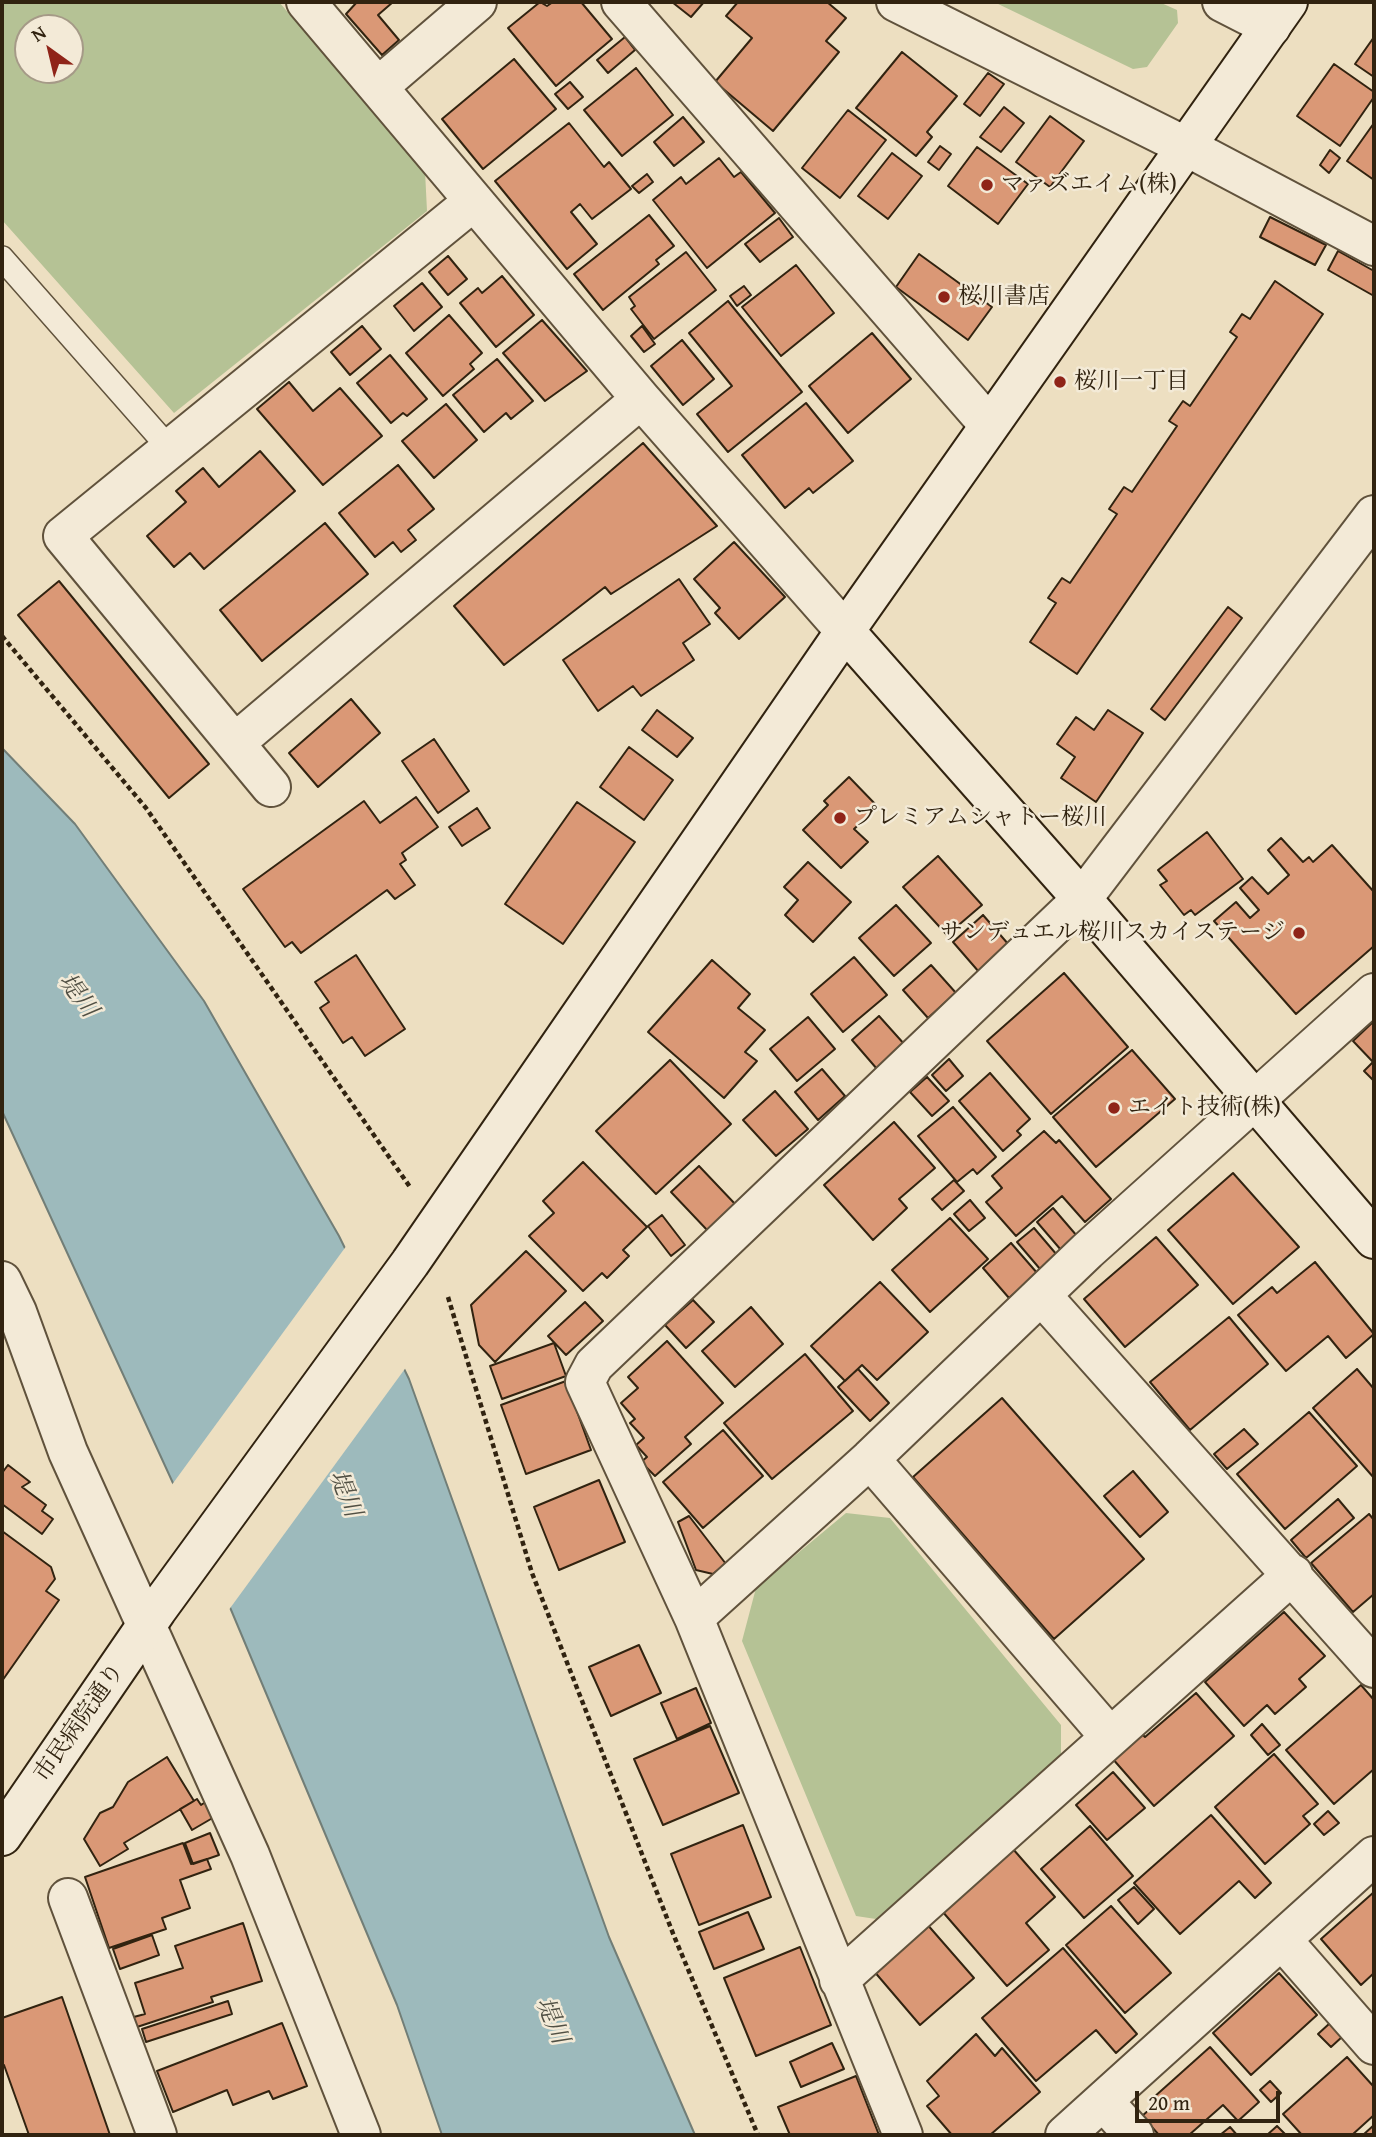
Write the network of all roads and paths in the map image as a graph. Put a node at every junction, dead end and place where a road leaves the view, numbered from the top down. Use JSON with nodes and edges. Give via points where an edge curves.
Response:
{"nodes":[{"id":1,"x":306,"y":2,"type":"edge"},
{"id":2,"x":477,"y":2,"type":"edge"},
{"id":3,"x":621,"y":2,"type":"edge"},
{"id":4,"x":896,"y":2,"type":"edge"},
{"id":5,"x":1222,"y":2,"type":"edge"},
{"id":6,"x":1280,"y":14,"type":"edge"},
{"id":7,"x":378,"y":87,"type":"junction"},
{"id":8,"x":1187,"y":146,"type":"junction"},
{"id":9,"x":474,"y":201,"type":"junction"},
{"id":10,"x":1374,"y":246,"type":"edge"},
{"id":11,"x":2,"y":258,"type":"edge"},
{"id":12,"x":641,"y":399,"type":"junction"},
{"id":13,"x":989,"y":425,"type":"junction"},
{"id":14,"x":170,"y":449,"type":"junction"},
{"id":15,"x":1374,"y":515,"type":"edge"},
{"id":16,"x":845,"y":631,"type":"junction"},
{"id":17,"x":2,"y":636,"type":"edge"},
{"id":18,"x":236,"y":742,"type":"junction"},
{"id":19,"x":271,"y":787,"type":"dead end"},
{"id":20,"x":1082,"y":899,"type":"junction"},
{"id":21,"x":1374,"y":993,"type":"edge"},
{"id":22,"x":1254,"y":1098,"type":"junction"},
{"id":23,"x":436,"y":1225,"type":"junction"},
{"id":24,"x":1374,"y":1239,"type":"edge"},
{"id":25,"x":2,"y":1281,"type":"edge"},
{"id":26,"x":1042,"y":1296,"type":"junction"},
{"id":27,"x":448,"y":1297,"type":"dead end"},
{"id":28,"x":870,"y":1459,"type":"junction"},
{"id":29,"x":1293,"y":1574,"type":"junction"},
{"id":30,"x":152,"y":1618,"type":"junction"},
{"id":31,"x":694,"y":1618,"type":"junction"},
{"id":32,"x":1374,"y":1668,"type":"edge"},
{"id":33,"x":1110,"y":1737,"type":"junction"},
{"id":34,"x":2,"y":1836,"type":"edge"},
{"id":35,"x":1374,"y":1856,"type":"edge"},
{"id":36,"x":68,"y":1898,"type":"dead end"},
{"id":37,"x":1283,"y":1941,"type":"junction"},
{"id":38,"x":839,"y":1980,"type":"junction"},
{"id":39,"x":1374,"y":2045,"type":"edge"},
{"id":40,"x":1104,"y":2102,"type":"junction"},
{"id":41,"x":157,"y":2135,"type":"edge"},
{"id":42,"x":361,"y":2135,"type":"edge"},
{"id":43,"x":758,"y":2135,"type":"edge"},
{"id":44,"x":903,"y":2135,"type":"edge"},
{"id":45,"x":1065,"y":2135,"type":"edge"},
{"id":46,"x":1134,"y":2135,"type":"edge"}],
"edges":[{"from":1,"to":7,"type":"street"},
{"from":2,"to":7,"type":"street"},
{"from":3,"to":13,"type":"street"},
{"from":4,"to":8,"type":"street"},
{"from":5,"to":6,"type":"street"},
{"from":6,"to":8,"type":"street","name":"市民病院通り"},
{"from":7,"to":9,"type":"street"},
{"from":8,"to":10,"type":"street"},
{"from":8,"to":13,"type":"street","name":"市民病院通り"},
{"from":9,"to":12,"type":"street"},
{"from":9,"to":14,"type":"street"},
{"from":11,"to":14,"type":"lane"},
{"from":12,"to":16,"type":"street"},
{"from":12,"to":18,"type":"street"},
{"from":13,"to":16,"type":"street","name":"市民病院通り"},
{"from":14,"to":18,"type":"street","via":[[63,537]]},
{"from":15,"to":20,"type":"street"},
{"from":16,"to":20,"type":"street"},
{"from":16,"to":23,"type":"street","name":"市民病院通り"},
{"from":17,"to":23,"type":"path","via":[[146,808]]},
{"from":18,"to":19,"type":"street"},
{"from":20,"to":22,"type":"street"},
{"from":20,"to":31,"type":"street","via":[[594,1365],[585,1382]]},
{"from":21,"to":22,"type":"street"},
{"from":22,"to":24,"type":"street"},
{"from":22,"to":26,"type":"street"},
{"from":23,"to":30,"type":"street","name":"市民病院通り"},
{"from":25,"to":30,"type":"street","via":[[68,1452]]},
{"from":26,"to":28,"type":"street"},
{"from":26,"to":29,"type":"street"},
{"from":27,"to":43,"type":"path","via":[[532,1573],[659,1899]]},
{"from":28,"to":31,"type":"street"},
{"from":28,"to":33,"type":"street"},
{"from":29,"to":32,"type":"street"},
{"from":29,"to":33,"type":"street"},
{"from":30,"to":34,"type":"street","name":"市民病院通り"},
{"from":30,"to":42,"type":"street"},
{"from":31,"to":38,"type":"street"},
{"from":33,"to":38,"type":"street"},
{"from":35,"to":37,"type":"street"},
{"from":36,"to":41,"type":"street"},
{"from":37,"to":39,"type":"street"},
{"from":37,"to":40,"type":"street"},
{"from":38,"to":44,"type":"street"},
{"from":40,"to":45,"type":"street"},
{"from":40,"to":46,"type":"street"}]}
